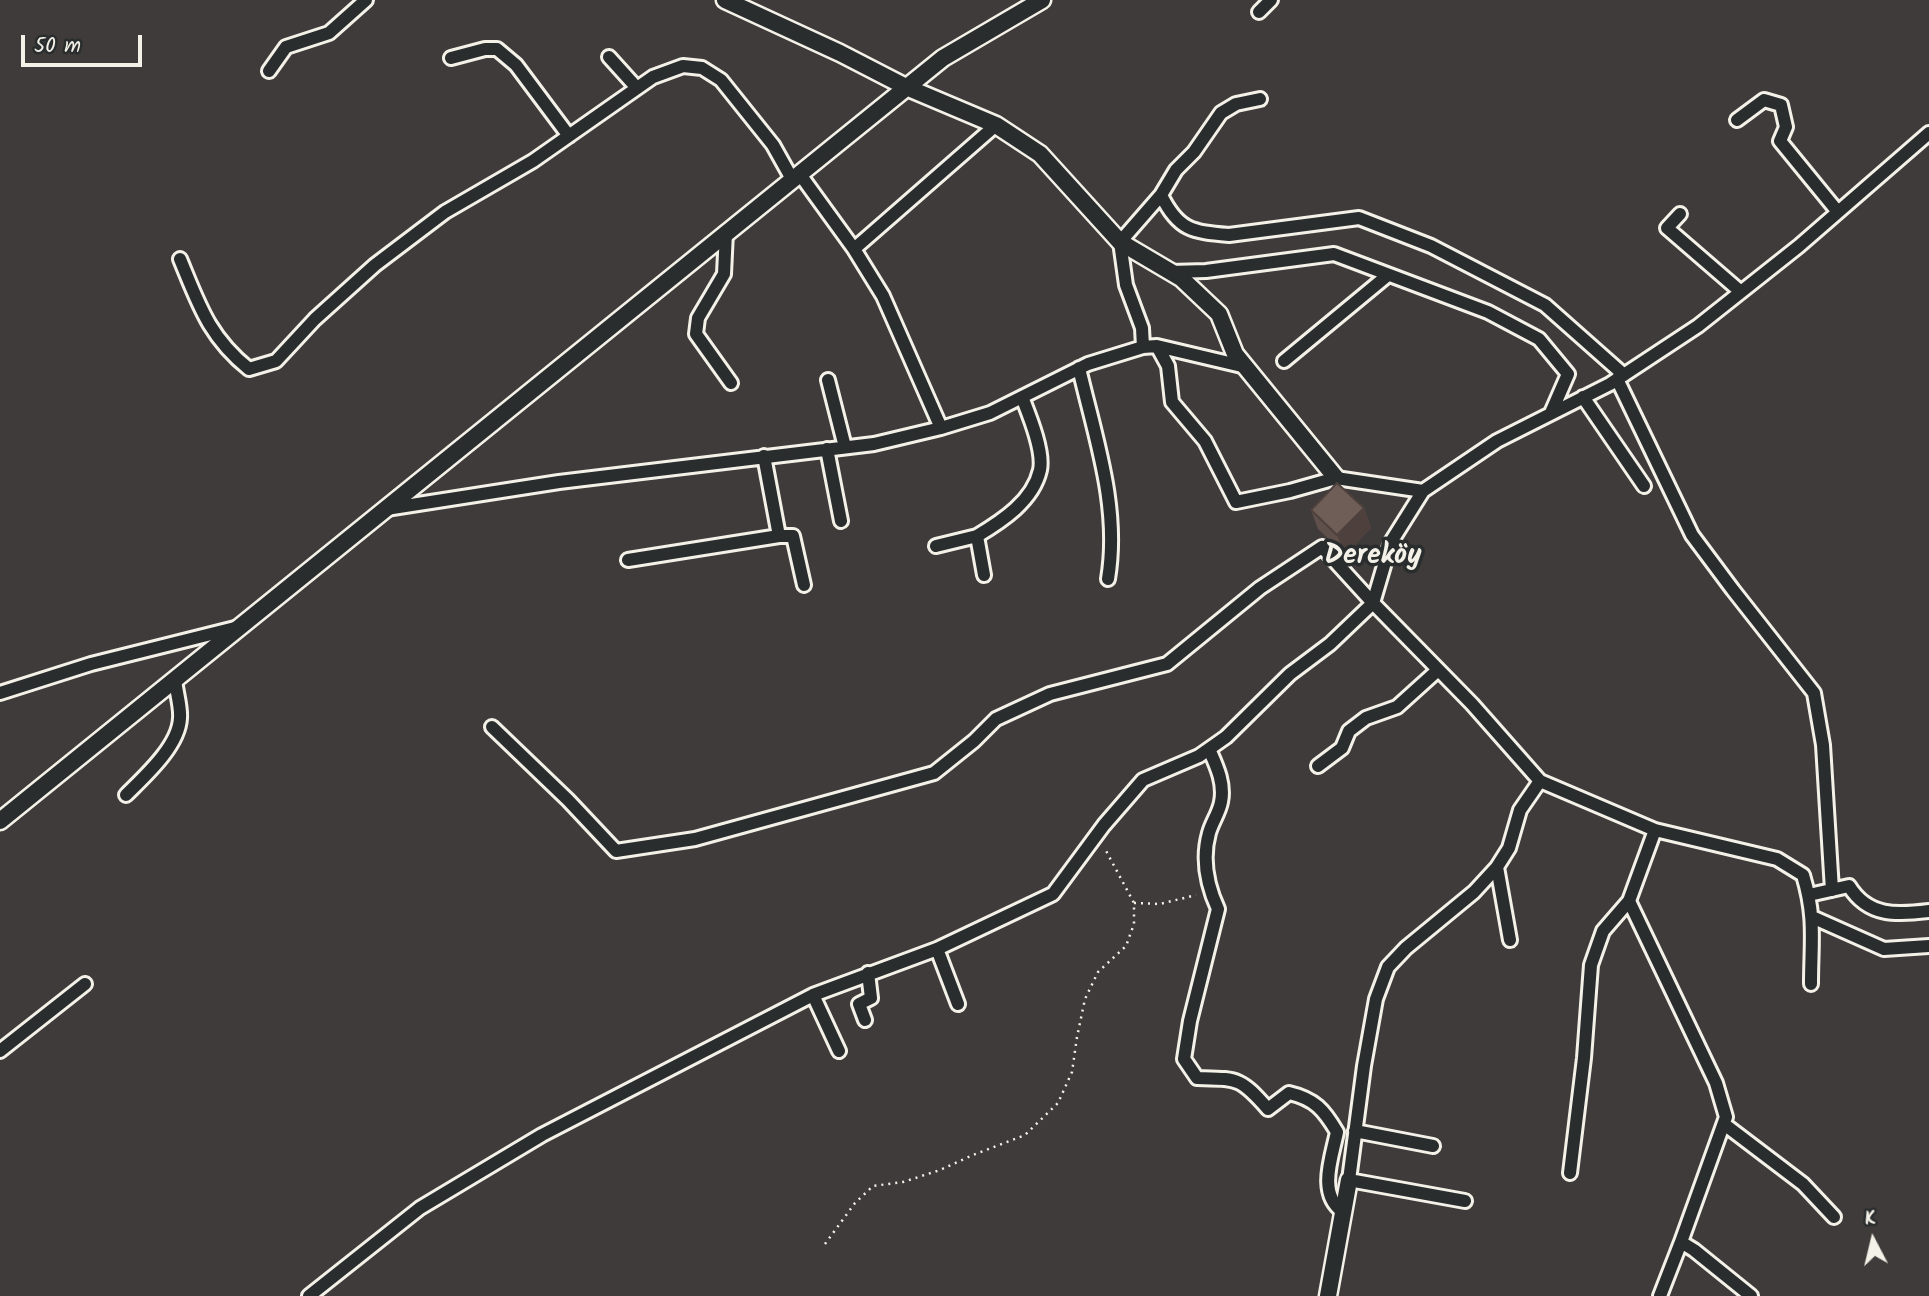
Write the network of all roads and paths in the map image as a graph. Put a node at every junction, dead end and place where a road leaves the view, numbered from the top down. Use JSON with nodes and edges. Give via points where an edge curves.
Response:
{"nodes":[{"id":1,"x":366,"y":0,"type":"edge"},
{"id":2,"x":725,"y":0,"type":"edge"},
{"id":3,"x":1042,"y":0,"type":"edge"},
{"id":4,"x":1271,"y":0,"type":"edge"},
{"id":5,"x":1024,"y":6,"type":"edge"},
{"id":6,"x":1259,"y":12,"type":"dead end"},
{"id":7,"x":609,"y":57,"type":"dead end"},
{"id":8,"x":451,"y":58,"type":"dead end"},
{"id":9,"x":270,"y":71,"type":"dead end"},
{"id":10,"x":906,"y":87,"type":"junction"},
{"id":11,"x":637,"y":88,"type":"junction"},
{"id":12,"x":1260,"y":99,"type":"dead end"},
{"id":13,"x":1737,"y":120,"type":"dead end"},
{"id":14,"x":996,"y":125,"type":"junction"},
{"id":15,"x":1929,"y":133,"type":"edge"},
{"id":16,"x":569,"y":136,"type":"junction"},
{"id":17,"x":796,"y":176,"type":"junction"},
{"id":18,"x":1161,"y":195,"type":"junction"},
{"id":19,"x":1838,"y":212,"type":"junction"},
{"id":20,"x":1680,"y":214,"type":"dead end"},
{"id":21,"x":726,"y":232,"type":"junction"},
{"id":22,"x":1120,"y":242,"type":"junction"},
{"id":23,"x":854,"y":249,"type":"junction"},
{"id":24,"x":180,"y":259,"type":"dead end"},
{"id":25,"x":1171,"y":272,"type":"junction"},
{"id":26,"x":1388,"y":275,"type":"junction"},
{"id":27,"x":1741,"y":292,"type":"junction"},
{"id":28,"x":1157,"y":346,"type":"junction"},
{"id":29,"x":1143,"y":347,"type":"junction"},
{"id":30,"x":1284,"y":361,"type":"dead end"},
{"id":31,"x":1246,"y":367,"type":"junction"},
{"id":32,"x":1079,"y":368,"type":"junction"},
{"id":33,"x":1621,"y":377,"type":"junction"},
{"id":34,"x":828,"y":380,"type":"dead end"},
{"id":35,"x":732,"y":383,"type":"dead end"},
{"id":36,"x":1022,"y":397,"type":"junction"},
{"id":37,"x":1583,"y":397,"type":"junction"},
{"id":38,"x":1551,"y":413,"type":"junction"},
{"id":39,"x":941,"y":428,"type":"junction"},
{"id":40,"x":845,"y":447,"type":"junction"},
{"id":41,"x":827,"y":449,"type":"junction"},
{"id":42,"x":764,"y":456,"type":"junction"},
{"id":43,"x":1336,"y":478,"type":"junction"},
{"id":44,"x":1644,"y":485,"type":"dead end"},
{"id":45,"x":1423,"y":491,"type":"junction"},
{"id":46,"x":384,"y":510,"type":"junction"},
{"id":47,"x":841,"y":521,"type":"dead end"},
{"id":48,"x":779,"y":536,"type":"junction"},
{"id":49,"x":977,"y":536,"type":"junction"},
{"id":50,"x":936,"y":546,"type":"dead end"},
{"id":51,"x":628,"y":560,"type":"dead end"},
{"id":52,"x":984,"y":575,"type":"dead end"},
{"id":53,"x":1108,"y":579,"type":"dead end"},
{"id":54,"x":804,"y":585,"type":"dead end"},
{"id":55,"x":1373,"y":603,"type":"junction"},
{"id":56,"x":239,"y":627,"type":"junction"},
{"id":57,"x":1438,"y":670,"type":"junction"},
{"id":58,"x":175,"y":679,"type":"junction"},
{"id":59,"x":0,"y":693,"type":"edge"},
{"id":60,"x":492,"y":727,"type":"dead end"},
{"id":61,"x":1209,"y":749,"type":"junction"},
{"id":62,"x":1318,"y":766,"type":"dead end"},
{"id":63,"x":1539,"y":781,"type":"junction"},
{"id":64,"x":126,"y":795,"type":"dead end"},
{"id":65,"x":0,"y":821,"type":"edge"},
{"id":66,"x":1655,"y":830,"type":"junction"},
{"id":67,"x":1097,"y":835,"type":"junction"},
{"id":68,"x":1497,"y":867,"type":"junction"},
{"id":69,"x":1832,"y":890,"type":"junction"},
{"id":70,"x":1211,"y":894,"type":"junction"},
{"id":71,"x":1809,"y":895,"type":"junction"},
{"id":72,"x":1629,"y":901,"type":"junction"},
{"id":73,"x":1134,"y":903,"type":"junction"},
{"id":74,"x":1929,"y":911,"type":"edge"},
{"id":75,"x":1812,"y":917,"type":"junction"},
{"id":76,"x":1510,"y":940,"type":"dead end"},
{"id":77,"x":1929,"y":946,"type":"edge"},
{"id":78,"x":937,"y":949,"type":"junction"},
{"id":79,"x":868,"y":973,"type":"junction"},
{"id":80,"x":85,"y":984,"type":"dead end"},
{"id":81,"x":1811,"y":984,"type":"dead end"},
{"id":82,"x":813,"y":995,"type":"junction"},
{"id":83,"x":958,"y":1004,"type":"dead end"},
{"id":84,"x":865,"y":1020,"type":"dead end"},
{"id":85,"x":0,"y":1051,"type":"edge"},
{"id":86,"x":839,"y":1051,"type":"dead end"},
{"id":87,"x":1724,"y":1124,"type":"junction"},
{"id":88,"x":1355,"y":1131,"type":"junction"},
{"id":89,"x":1433,"y":1146,"type":"dead end"},
{"id":90,"x":1570,"y":1173,"type":"dead end"},
{"id":91,"x":1349,"y":1180,"type":"junction"},
{"id":92,"x":1465,"y":1201,"type":"dead end"},
{"id":93,"x":1343,"y":1212,"type":"junction"},
{"id":94,"x":1834,"y":1217,"type":"dead end"},
{"id":95,"x":1681,"y":1242,"type":"junction"},
{"id":96,"x":825,"y":1244,"type":"dead end"},
{"id":97,"x":309,"y":1296,"type":"edge"},
{"id":98,"x":1328,"y":1296,"type":"edge"},
{"id":99,"x":1660,"y":1296,"type":"edge"},
{"id":100,"x":1751,"y":1296,"type":"edge"}],
"edges":[{"from":1,"to":9,"type":"street","via":[[329,33],[286,47]]},
{"from":2,"to":10,"type":"street"},
{"from":3,"to":5,"type":"street"},
{"from":4,"to":6,"type":"street"},
{"from":5,"to":10,"type":"street"},
{"from":7,"to":11,"type":"street"},
{"from":8,"to":16,"type":"street","via":[[497,49],[516,65]]},
{"from":10,"to":14,"type":"street"},
{"from":10,"to":17,"type":"street"},
{"from":11,"to":16,"type":"street"},
{"from":11,"to":17,"type":"street","via":[[683,66],[702,68],[721,80]]},
{"from":12,"to":18,"type":"street","via":[[1221,113]]},
{"from":13,"to":19,"type":"street","via":[[1764,100],[1781,105],[1786,127],[1780,141]]},
{"from":14,"to":22,"type":"street","via":[[1040,154]]},
{"from":14,"to":23,"type":"street"},
{"from":15,"to":19,"type":"street"},
{"from":16,"to":24,"type":"street","via":[[445,212],[375,265],[276,361],[250,369],[221,343],[203,316]]},
{"from":17,"to":21,"type":"street"},
{"from":17,"to":23,"type":"street"},
{"from":18,"to":22,"type":"street"},
{"from":18,"to":33,"type":"street","via":[[1170,214],[1189,229],[1209,233],[1229,235],[1359,218],[1431,246],[1545,305]]},
{"from":19,"to":27,"type":"street"},
{"from":20,"to":27,"type":"street","via":[[1667,228]]},
{"from":21,"to":35,"type":"street","via":[[724,274],[698,318],[696,334]]},
{"from":21,"to":46,"type":"street"},
{"from":22,"to":25,"type":"street"},
{"from":22,"to":29,"type":"street","via":[[1125,285],[1142,328]]},
{"from":23,"to":39,"type":"street","via":[[883,296]]},
{"from":25,"to":26,"type":"street","via":[[1334,254]]},
{"from":25,"to":31,"type":"street","via":[[1219,314],[1235,354]]},
{"from":26,"to":30,"type":"street"},
{"from":26,"to":38,"type":"street","via":[[1488,312],[1539,339],[1567,374]]},
{"from":27,"to":33,"type":"street"},
{"from":28,"to":29,"type":"street"},
{"from":28,"to":31,"type":"street"},
{"from":28,"to":43,"type":"street","via":[[1168,366],[1172,402],[1205,441],[1236,502]]},
{"from":29,"to":32,"type":"street"},
{"from":31,"to":43,"type":"street"},
{"from":32,"to":36,"type":"street"},
{"from":32,"to":53,"type":"street","via":[[1108,487]]},
{"from":33,"to":37,"type":"street"},
{"from":33,"to":69,"type":"street","via":[[1692,535],[1814,693],[1823,745]]},
{"from":34,"to":40,"type":"street"},
{"from":36,"to":39,"type":"street","via":[[990,413]]},
{"from":36,"to":49,"type":"street","via":[[1036,434],[1040,470],[1024,500]]},
{"from":37,"to":38,"type":"street"},
{"from":37,"to":44,"type":"street"},
{"from":38,"to":45,"type":"street","via":[[1497,441]]},
{"from":39,"to":40,"type":"street"},
{"from":40,"to":41,"type":"street"},
{"from":41,"to":42,"type":"street"},
{"from":41,"to":47,"type":"street"},
{"from":42,"to":46,"type":"street"},
{"from":42,"to":48,"type":"street"},
{"from":43,"to":45,"type":"street"},
{"from":45,"to":55,"type":"street","via":[[1391,542]]},
{"from":46,"to":56,"type":"street"},
{"from":48,"to":51,"type":"street"},
{"from":48,"to":54,"type":"street","via":[[793,536]]},
{"from":49,"to":50,"type":"street"},
{"from":49,"to":52,"type":"street"},
{"from":55,"to":57,"type":"street"},
{"from":55,"to":60,"type":"street","via":[[1322,547],[1234,607],[1167,664],[1050,694],[996,719],[934,773],[695,839],[616,851]]},
{"from":55,"to":61,"type":"street"},
{"from":56,"to":58,"type":"street"},
{"from":56,"to":59,"type":"street","via":[[91,664]]},
{"from":57,"to":62,"type":"street","via":[[1397,707],[1366,718],[1349,731],[1342,748]]},
{"from":57,"to":63,"type":"street"},
{"from":58,"to":64,"type":"street","via":[[180,720],[173,740]]},
{"from":58,"to":65,"type":"street"},
{"from":61,"to":67,"type":"street","via":[[1143,780]]},
{"from":61,"to":70,"type":"street","via":[[1220,773],[1222,801],[1205,857]]},
{"from":63,"to":66,"type":"street"},
{"from":63,"to":68,"type":"street","via":[[1520,810],[1509,848]]},
{"from":66,"to":71,"type":"street","via":[[1777,859],[1803,875]]},
{"from":66,"to":72,"type":"street"},
{"from":67,"to":73,"type":"path"},
{"from":67,"to":78,"type":"street","via":[[1054,894]]},
{"from":68,"to":76,"type":"street"},
{"from":68,"to":88,"type":"street","via":[[1388,967],[1376,999]]},
{"from":69,"to":71,"type":"street"},
{"from":69,"to":74,"type":"street","via":[[1849,886],[1856,898],[1886,915]]},
{"from":70,"to":73,"type":"path","via":[[1160,904]]},
{"from":70,"to":93,"type":"street","via":[[1218,909],[1184,1059],[1197,1078],[1236,1079],[1268,1109],[1289,1093],[1307,1097],[1326,1113],[1337,1132],[1328,1190],[1335,1207]]},
{"from":71,"to":75,"type":"street"},
{"from":72,"to":87,"type":"street","via":[[1716,1083]]},
{"from":72,"to":90,"type":"street","via":[[1603,931],[1591,965]]},
{"from":73,"to":96,"type":"path","via":[[1134,924],[1126,946],[1098,972],[1085,999],[1072,1072],[1058,1103],[1025,1135],[940,1170],[873,1186]]},
{"from":75,"to":77,"type":"street","via":[[1884,949]]},
{"from":75,"to":81,"type":"street"},
{"from":78,"to":79,"type":"street"},
{"from":78,"to":83,"type":"street"},
{"from":79,"to":82,"type":"street"},
{"from":79,"to":84,"type":"street","via":[[872,998],[859,1004]]},
{"from":80,"to":85,"type":"street"},
{"from":82,"to":86,"type":"street"},
{"from":82,"to":97,"type":"street","via":[[520,1148],[420,1208]]},
{"from":87,"to":94,"type":"street","via":[[1803,1184]]},
{"from":87,"to":95,"type":"street"},
{"from":88,"to":89,"type":"street"},
{"from":88,"to":91,"type":"street"},
{"from":91,"to":92,"type":"street"},
{"from":91,"to":93,"type":"street"},
{"from":93,"to":98,"type":"street"},
{"from":95,"to":99,"type":"street"},
{"from":95,"to":100,"type":"street"}]}
